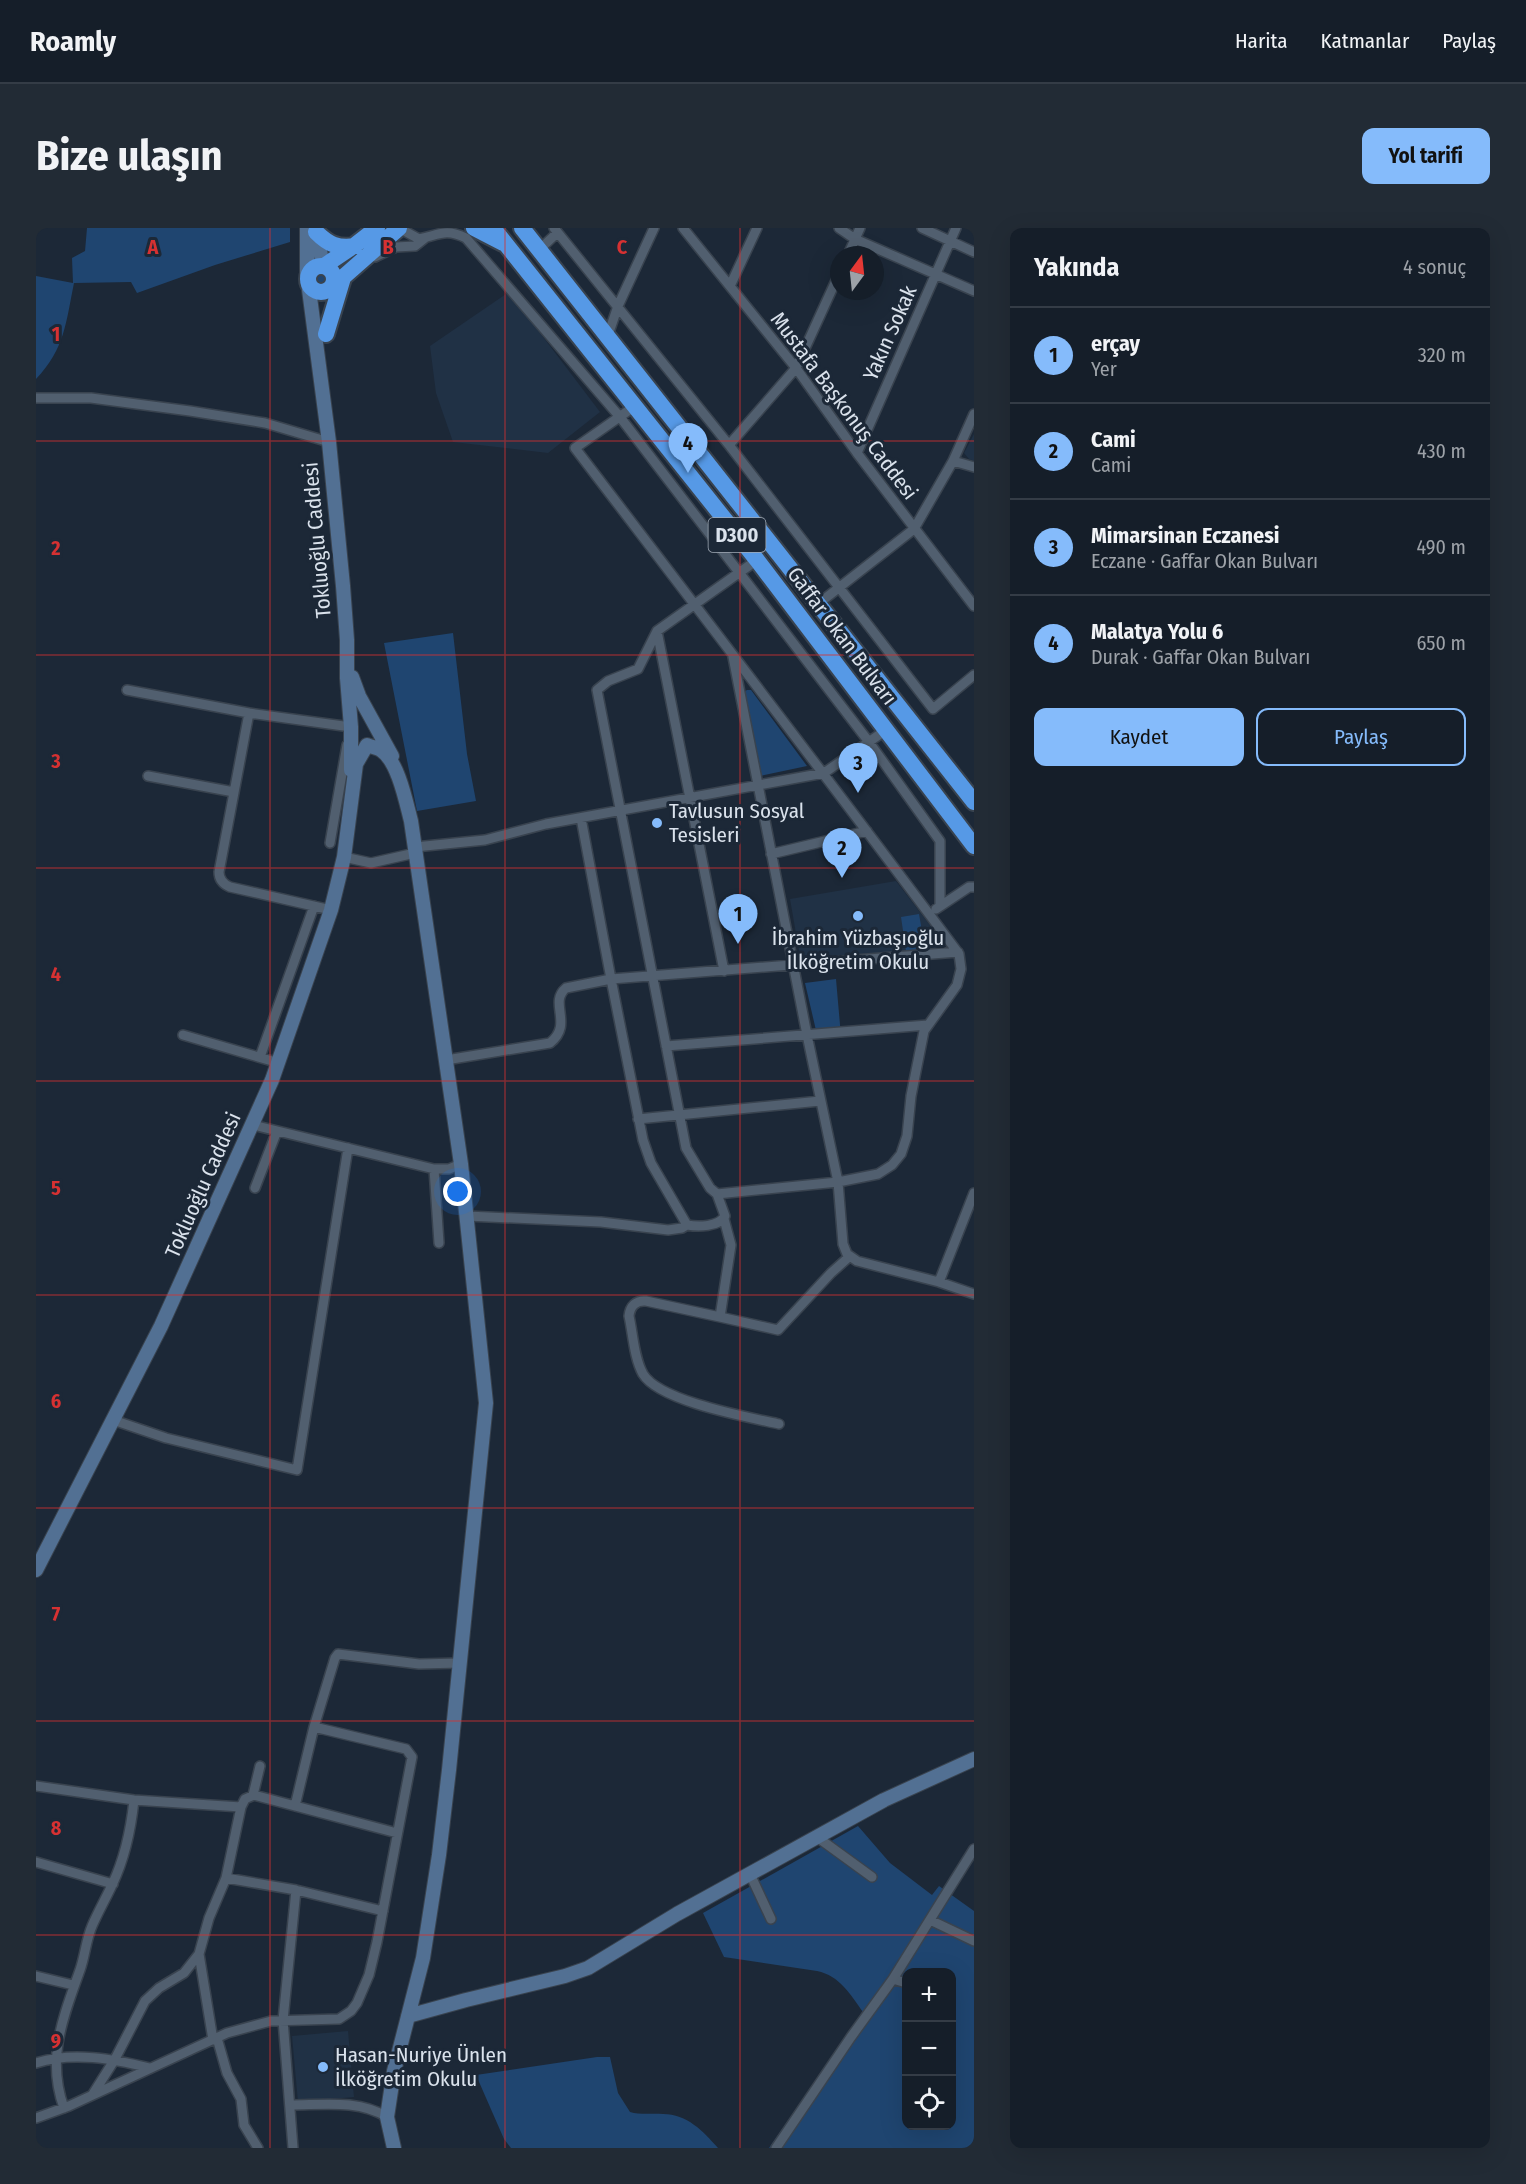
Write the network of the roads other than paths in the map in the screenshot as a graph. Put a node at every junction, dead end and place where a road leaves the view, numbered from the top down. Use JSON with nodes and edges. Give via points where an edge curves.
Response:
{"nodes":[{"id":1,"x":377,"y":228,"type":"edge"},
{"id":2,"x":399,"y":228,"type":"edge"},
{"id":3,"x":474,"y":228,"type":"edge"},
{"id":4,"x":493,"y":228,"type":"edge"},
{"id":5,"x":522,"y":228,"type":"edge"},
{"id":6,"x":654,"y":228,"type":"edge"},
{"id":7,"x":684,"y":228,"type":"edge"},
{"id":8,"x":758,"y":228,"type":"edge"},
{"id":9,"x":839,"y":228,"type":"edge"},
{"id":10,"x":861,"y":228,"type":"edge"},
{"id":11,"x":922,"y":228,"type":"edge"},
{"id":12,"x":957,"y":228,"type":"edge"},
{"id":13,"x":313,"y":229,"type":"edge"},
{"id":14,"x":555,"y":231,"type":"edge"},
{"id":15,"x":426,"y":237,"type":"junction"},
{"id":16,"x":855,"y":239,"type":"junction"},
{"id":17,"x":951,"y":241,"type":"junction"},
{"id":18,"x":356,"y":245,"type":"junction"},
{"id":19,"x":507,"y":246,"type":"junction"},
{"id":20,"x":852,"y":246,"type":"edge"},
{"id":21,"x":539,"y":250,"type":"junction"},
{"id":22,"x":974,"y":252,"type":"edge"},
{"id":23,"x":323,"y":266,"type":"junction"},
{"id":24,"x":344,"y":274,"type":"junction"},
{"id":25,"x":936,"y":275,"type":"junction"},
{"id":26,"x":308,"y":279,"type":"junction"},
{"id":27,"x":730,"y":286,"type":"junction"},
{"id":28,"x":331,"y":287,"type":"junction"},
{"id":29,"x":974,"y":291,"type":"edge"},
{"id":30,"x":830,"y":294,"type":"edge"},
{"id":31,"x":618,"y":306,"type":"junction"},
{"id":32,"x":326,"y":334,"type":"junction"},
{"id":33,"x":607,"y":338,"type":"junction"},
{"id":34,"x":796,"y":368,"type":"junction"},
{"id":35,"x":320,"y":375,"type":"junction"},
{"id":36,"x":36,"y":398,"type":"edge"},
{"id":37,"x":635,"y":406,"type":"junction"},
{"id":38,"x":974,"y":414,"type":"edge"},
{"id":39,"x":620,"y":417,"type":"junction"},
{"id":40,"x":329,"y":442,"type":"junction"},
{"id":41,"x":729,"y":445,"type":"junction"},
{"id":42,"x":857,"y":453,"type":"junction"},
{"id":43,"x":953,"y":461,"type":"junction"},
{"id":44,"x":974,"y":467,"type":"edge"},
{"id":45,"x":914,"y":529,"type":"junction"},
{"id":46,"x":757,"y":560,"type":"junction"},
{"id":47,"x":739,"y":573,"type":"junction"},
{"id":48,"x":840,"y":588,"type":"junction"},
{"id":49,"x":818,"y":604,"type":"junction"},
{"id":50,"x":694,"y":605,"type":"junction"},
{"id":51,"x":974,"y":605,"type":"edge"},
{"id":52,"x":657,"y":631,"type":"junction"},
{"id":53,"x":733,"y":655,"type":"junction"},
{"id":54,"x":348,"y":666,"type":"junction"},
{"id":55,"x":974,"y":675,"type":"edge"},
{"id":56,"x":127,"y":690,"type":"dead end"},
{"id":57,"x":249,"y":713,"type":"junction"},
{"id":58,"x":376,"y":728,"type":"junction"},
{"id":59,"x":886,"y":730,"type":"junction"},
{"id":60,"x":351,"y":733,"type":"junction"},
{"id":61,"x":869,"y":742,"type":"junction"},
{"id":62,"x":367,"y":746,"type":"junction"},
{"id":63,"x":396,"y":772,"type":"junction"},
{"id":64,"x":824,"y":773,"type":"junction"},
{"id":65,"x":148,"y":776,"type":"dead end"},
{"id":66,"x":758,"y":785,"type":"junction"},
{"id":67,"x":234,"y":792,"type":"junction"},
{"id":68,"x":352,"y":796,"type":"junction"},
{"id":69,"x":689,"y":798,"type":"junction"},
{"id":70,"x":974,"y":802,"type":"edge"},
{"id":71,"x":620,"y":811,"type":"junction"},
{"id":72,"x":581,"y":818,"type":"junction"},
{"id":73,"x":867,"y":831,"type":"junction"},
{"id":74,"x":330,"y":843,"type":"dead end"},
{"id":75,"x":974,"y":846,"type":"edge"},
{"id":76,"x":415,"y":850,"type":"junction"},
{"id":77,"x":771,"y":854,"type":"junction"},
{"id":78,"x":344,"y":857,"type":"junction"},
{"id":79,"x":974,"y":887,"type":"edge"},
{"id":80,"x":314,"y":906,"type":"junction"},
{"id":81,"x":940,"y":906,"type":"junction"},
{"id":82,"x":331,"y":910,"type":"junction"},
{"id":83,"x":930,"y":914,"type":"junction"},
{"id":84,"x":958,"y":952,"type":"junction"},
{"id":85,"x":793,"y":966,"type":"junction"},
{"id":86,"x":724,"y":971,"type":"junction"},
{"id":87,"x":651,"y":976,"type":"junction"},
{"id":88,"x":611,"y":979,"type":"junction"},
{"id":89,"x":928,"y":1025,"type":"junction"},
{"id":90,"x":183,"y":1035,"type":"dead end"},
{"id":91,"x":807,"y":1035,"type":"junction"},
{"id":92,"x":666,"y":1046,"type":"junction"},
{"id":93,"x":260,"y":1058,"type":"junction"},
{"id":94,"x":446,"y":1060,"type":"junction"},
{"id":95,"x":279,"y":1063,"type":"junction"},
{"id":96,"x":820,"y":1101,"type":"junction"},
{"id":97,"x":680,"y":1115,"type":"junction"},
{"id":98,"x":638,"y":1119,"type":"junction"},
{"id":99,"x":253,"y":1125,"type":"junction"},
{"id":100,"x":277,"y":1131,"type":"junction"},
{"id":101,"x":348,"y":1148,"type":"junction"},
{"id":102,"x":461,"y":1164,"type":"junction"},
{"id":103,"x":434,"y":1169,"type":"junction"},
{"id":104,"x":838,"y":1182,"type":"junction"},
{"id":105,"x":255,"y":1188,"type":"dead end"},
{"id":106,"x":974,"y":1193,"type":"edge"},
{"id":107,"x":717,"y":1194,"type":"junction"},
{"id":108,"x":467,"y":1216,"type":"junction"},
{"id":109,"x":724,"y":1219,"type":"junction"},
{"id":110,"x":687,"y":1225,"type":"junction"},
{"id":111,"x":439,"y":1243,"type":"dead end"},
{"id":112,"x":850,"y":1256,"type":"junction"},
{"id":113,"x":939,"y":1282,"type":"junction"},
{"id":114,"x":974,"y":1294,"type":"edge"},
{"id":115,"x":720,"y":1317,"type":"junction"},
{"id":116,"x":113,"y":1420,"type":"junction"},
{"id":117,"x":779,"y":1424,"type":"dead end"},
{"id":118,"x":36,"y":1570,"type":"edge"},
{"id":119,"x":460,"y":1663,"type":"junction"},
{"id":120,"x":314,"y":1727,"type":"junction"},
{"id":121,"x":974,"y":1759,"type":"edge"},
{"id":122,"x":260,"y":1766,"type":"dead end"},
{"id":123,"x":36,"y":1786,"type":"edge"},
{"id":124,"x":253,"y":1795,"type":"junction"},
{"id":125,"x":134,"y":1800,"type":"junction"},
{"id":126,"x":295,"y":1806,"type":"junction"},
{"id":127,"x":241,"y":1807,"type":"junction"},
{"id":128,"x":398,"y":1833,"type":"junction"},
{"id":129,"x":817,"y":1837,"type":"junction"},
{"id":130,"x":974,"y":1850,"type":"edge"},
{"id":131,"x":36,"y":1863,"type":"edge"},
{"id":132,"x":750,"y":1874,"type":"junction"},
{"id":133,"x":872,"y":1876,"type":"dead end"},
{"id":134,"x":226,"y":1878,"type":"junction"},
{"id":135,"x":113,"y":1884,"type":"junction"},
{"id":136,"x":296,"y":1890,"type":"junction"},
{"id":137,"x":383,"y":1911,"type":"junction"},
{"id":138,"x":771,"y":1919,"type":"dead end"},
{"id":139,"x":930,"y":1920,"type":"junction"},
{"id":140,"x":974,"y":1941,"type":"edge"},
{"id":141,"x":199,"y":1954,"type":"junction"},
{"id":142,"x":36,"y":1976,"type":"edge"},
{"id":143,"x":893,"y":1979,"type":"junction"},
{"id":144,"x":902,"y":1982,"type":"edge"},
{"id":145,"x":73,"y":1985,"type":"junction"},
{"id":146,"x":408,"y":2016,"type":"junction"},
{"id":147,"x":283,"y":2020,"type":"junction"},
{"id":148,"x":215,"y":2039,"type":"junction"},
{"id":149,"x":55,"y":2057,"type":"junction"},
{"id":150,"x":115,"y":2059,"type":"junction"},
{"id":151,"x":36,"y":2063,"type":"edge"},
{"id":152,"x":150,"y":2068,"type":"junction"},
{"id":153,"x":93,"y":2094,"type":"junction"},
{"id":154,"x":290,"y":2105,"type":"junction"},
{"id":155,"x":64,"y":2108,"type":"junction"},
{"id":156,"x":387,"y":2117,"type":"junction"},
{"id":157,"x":36,"y":2118,"type":"edge"},
{"id":158,"x":258,"y":2148,"type":"edge"},
{"id":159,"x":293,"y":2148,"type":"edge"},
{"id":160,"x":394,"y":2148,"type":"edge"},
{"id":161,"x":776,"y":2148,"type":"edge"}],
"edges":[{"from":1,"to":18,"type":"highway"},
{"from":2,"to":15,"type":"street","via":[[419,239]]},
{"from":2,"to":24,"type":"highway"},
{"from":3,"to":19,"type":"highway"},
{"from":4,"to":19,"type":"highway","name":"Gaffar Okan Bulvarı","number":"D300"},
{"from":5,"to":21,"type":"highway","name":"Gaffar Okan Bulvarı","number":"D300"},
{"from":6,"to":31,"type":"street"},
{"from":7,"to":27,"type":"street","name":"Mustafa Başkonuş Caddesi"},
{"from":8,"to":27,"type":"street"},
{"from":9,"to":16,"type":"street"},
{"from":10,"to":16,"type":"street"},
{"from":11,"to":17,"type":"street"},
{"from":12,"to":17,"type":"street","name":"Yakın Sokak"},
{"from":13,"to":18,"type":"highway","via":[[333,245]]},
{"from":13,"to":23,"type":"street"},
{"from":13,"to":26,"type":"street","name":"Tokluoğlu Caddesi"},
{"from":14,"to":21,"type":"street"},
{"from":14,"to":31,"type":"street"},
{"from":15,"to":24,"type":"street","via":[[412,247],[387,250]]},
{"from":15,"to":39,"type":"street","via":[[447,230],[470,241]]},
{"from":16,"to":20,"type":"street"},
{"from":16,"to":25,"type":"street"},
{"from":17,"to":22,"type":"street"},
{"from":17,"to":25,"type":"street","name":"Yakın Sokak"},
{"from":18,"to":23,"type":"highway"},
{"from":19,"to":37,"type":"highway","name":"Gaffar Okan Bulvarı","number":"D300"},
{"from":21,"to":33,"type":"highway","name":"Gaffar Okan Bulvarı","number":"D300"},
{"from":23,"to":26,"type":"highway","via":[[311,269]]},
{"from":23,"to":28,"type":"highway","via":[[333,274]]},
{"from":24,"to":28,"type":"highway"},
{"from":24,"to":32,"type":"highway"},
{"from":25,"to":29,"type":"street"},
{"from":25,"to":42,"type":"street","name":"Yakın Sokak"},
{"from":26,"to":28,"type":"highway","via":[[309,286],[316,291],[325,292]]},
{"from":26,"to":35,"type":"street","name":"Tokluoğlu Caddesi"},
{"from":27,"to":34,"type":"street","name":"Mustafa Başkonuş Caddesi"},
{"from":28,"to":32,"type":"street"},
{"from":30,"to":34,"type":"street"},
{"from":31,"to":33,"type":"street"},
{"from":31,"to":41,"type":"street"},
{"from":32,"to":35,"type":"street"},
{"from":33,"to":49,"type":"highway","name":"Gaffar Okan Bulvarı","number":"D300"},
{"from":34,"to":41,"type":"street"},
{"from":34,"to":42,"type":"street","name":"Mustafa Başkonuş Caddesi"},
{"from":35,"to":40,"type":"street","name":"Tokluoğlu Caddesi"},
{"from":36,"to":40,"type":"street","via":[[91,398],[190,411],[265,423]]},
{"from":37,"to":39,"type":"street"},
{"from":37,"to":46,"type":"highway","name":"Gaffar Okan Bulvarı","number":"D300"},
{"from":38,"to":43,"type":"street"},
{"from":39,"to":47,"type":"street"},
{"from":39,"to":50,"type":"street","via":[[575,448]]},
{"from":40,"to":54,"type":"street","name":"Tokluoğlu Caddesi"},
{"from":41,"to":48,"type":"street"},
{"from":42,"to":45,"type":"street","name":"Mustafa Başkonuş Caddesi"},
{"from":43,"to":44,"type":"street"},
{"from":43,"to":45,"type":"street"},
{"from":45,"to":48,"type":"street"},
{"from":45,"to":51,"type":"street","name":"Mustafa Başkonuş Caddesi"},
{"from":46,"to":47,"type":"street"},
{"from":46,"to":59,"type":"highway","name":"Gaffar Okan Bulvarı","number":"D300"},
{"from":47,"to":50,"type":"street"},
{"from":47,"to":61,"type":"street"},
{"from":48,"to":49,"type":"street"},
{"from":48,"to":55,"type":"street","via":[[933,709]]},
{"from":49,"to":70,"type":"highway","name":"Gaffar Okan Bulvarı","number":"D300"},
{"from":50,"to":52,"type":"street"},
{"from":50,"to":53,"type":"street"},
{"from":52,"to":69,"type":"street"},
{"from":52,"to":71,"type":"street","via":[[638,669],[597,690]]},
{"from":53,"to":64,"type":"street"},
{"from":53,"to":66,"type":"street"},
{"from":54,"to":58,"type":"street"},
{"from":54,"to":60,"type":"street","name":"Tokluoğlu Caddesi"},
{"from":56,"to":57,"type":"street"},
{"from":57,"to":60,"type":"street"},
{"from":57,"to":67,"type":"street"},
{"from":58,"to":60,"type":"street","via":[[362,720]]},
{"from":58,"to":62,"type":"street","name":"Tokluoğlu Caddesi"},
{"from":58,"to":63,"type":"street"},
{"from":59,"to":61,"type":"street"},
{"from":59,"to":75,"type":"highway","name":"Gaffar Okan Bulvarı","number":"D300"},
{"from":60,"to":62,"type":"street"},
{"from":60,"to":68,"type":"street","name":"Tokluoğlu Caddesi"},
{"from":60,"to":74,"type":"street"},
{"from":61,"to":64,"type":"street"},
{"from":61,"to":81,"type":"street","via":[[940,841]]},
{"from":62,"to":63,"type":"street","via":[[383,752]]},
{"from":62,"to":68,"type":"street","name":"Tokluoğlu Caddesi","via":[[357,760]]},
{"from":63,"to":76,"type":"street"},
{"from":64,"to":66,"type":"street"},
{"from":64,"to":73,"type":"street"},
{"from":65,"to":67,"type":"street"},
{"from":66,"to":69,"type":"street"},
{"from":66,"to":77,"type":"street"},
{"from":67,"to":80,"type":"street","via":[[219,872],[222,881],[230,887]]},
{"from":68,"to":78,"type":"street","name":"Tokluoğlu Caddesi"},
{"from":69,"to":71,"type":"street"},
{"from":69,"to":86,"type":"street"},
{"from":71,"to":72,"type":"street"},
{"from":71,"to":87,"type":"street"},
{"from":72,"to":76,"type":"street","via":[[485,840]]},
{"from":72,"to":88,"type":"street"},
{"from":73,"to":77,"type":"street"},
{"from":73,"to":83,"type":"street"},
{"from":76,"to":78,"type":"street","via":[[371,863]]},
{"from":76,"to":94,"type":"street"},
{"from":77,"to":85,"type":"street"},
{"from":78,"to":82,"type":"street","name":"Tokluoğlu Caddesi"},
{"from":79,"to":81,"type":"street"},
{"from":80,"to":82,"type":"street"},
{"from":80,"to":93,"type":"street"},
{"from":81,"to":83,"type":"street"},
{"from":82,"to":95,"type":"street","name":"Tokluoğlu Caddesi"},
{"from":83,"to":84,"type":"street"},
{"from":84,"to":85,"type":"street"},
{"from":84,"to":89,"type":"street","via":[[959,980]]},
{"from":85,"to":86,"type":"street"},
{"from":85,"to":91,"type":"street"},
{"from":86,"to":87,"type":"street"},
{"from":87,"to":88,"type":"street"},
{"from":87,"to":92,"type":"street"},
{"from":88,"to":94,"type":"street","via":[[562,991],[562,1026],[550,1043]]},
{"from":88,"to":98,"type":"street"},
{"from":89,"to":91,"type":"street"},
{"from":89,"to":104,"type":"street","via":[[921,1042],[907,1136],[899,1157],[879,1174]]},
{"from":90,"to":93,"type":"street"},
{"from":91,"to":92,"type":"street"},
{"from":91,"to":96,"type":"street"},
{"from":92,"to":97,"type":"street"},
{"from":93,"to":95,"type":"street"},
{"from":94,"to":102,"type":"street"},
{"from":95,"to":99,"type":"street","name":"Tokluoğlu Caddesi"},
{"from":96,"to":97,"type":"street"},
{"from":96,"to":104,"type":"street"},
{"from":97,"to":98,"type":"street"},
{"from":97,"to":107,"type":"street","via":[[686,1148]]},
{"from":98,"to":110,"type":"street","via":[[651,1163]]},
{"from":99,"to":100,"type":"street"},
{"from":99,"to":116,"type":"street","name":"Tokluoğlu Caddesi","via":[[169,1309]]},
{"from":100,"to":101,"type":"street"},
{"from":100,"to":105,"type":"street"},
{"from":101,"to":103,"type":"street"},
{"from":101,"to":116,"type":"street","via":[[297,1470],[166,1438]]},
{"from":102,"to":103,"type":"street"},
{"from":102,"to":108,"type":"street"},
{"from":103,"to":111,"type":"street"},
{"from":104,"to":107,"type":"street"},
{"from":104,"to":112,"type":"street","via":[[843,1244]]},
{"from":106,"to":113,"type":"street"},
{"from":107,"to":109,"type":"street"},
{"from":108,"to":110,"type":"street","via":[[601,1222],[668,1230]]},
{"from":108,"to":119,"type":"street","via":[[486,1403]]},
{"from":109,"to":110,"type":"street","via":[[718,1224]]},
{"from":109,"to":115,"type":"street","via":[[731,1245]]},
{"from":112,"to":113,"type":"street"},
{"from":112,"to":115,"type":"street","via":[[778,1330]]},
{"from":113,"to":114,"type":"street"},
{"from":115,"to":117,"type":"street","via":[[646,1301],[635,1303],[629,1316],[641,1371],[652,1385],[664,1391],[698,1404]]},
{"from":116,"to":118,"type":"street","name":"Tokluoğlu Caddesi"},
{"from":119,"to":120,"type":"street","via":[[419,1664],[338,1654]]},
{"from":119,"to":146,"type":"street","via":[[436,1875],[423,1958]]},
{"from":120,"to":126,"type":"street"},
{"from":120,"to":128,"type":"street","via":[[410,1753]]},
{"from":121,"to":129,"type":"street","via":[[908,1788]]},
{"from":122,"to":124,"type":"street"},
{"from":123,"to":125,"type":"street"},
{"from":124,"to":126,"type":"street"},
{"from":124,"to":127,"type":"street"},
{"from":125,"to":127,"type":"street"},
{"from":125,"to":135,"type":"street","via":[[127,1841]]},
{"from":126,"to":128,"type":"street"},
{"from":127,"to":134,"type":"street"},
{"from":128,"to":137,"type":"street"},
{"from":129,"to":132,"type":"street"},
{"from":129,"to":133,"type":"street"},
{"from":130,"to":139,"type":"street"},
{"from":131,"to":135,"type":"street"},
{"from":132,"to":138,"type":"street"},
{"from":132,"to":146,"type":"street","via":[[588,1968]]},
{"from":134,"to":136,"type":"street"},
{"from":134,"to":141,"type":"street"},
{"from":135,"to":145,"type":"street","via":[[93,1923]]},
{"from":136,"to":137,"type":"street"},
{"from":136,"to":147,"type":"street"},
{"from":137,"to":147,"type":"street","via":[[369,1975],[351,2011],[339,2019]]},
{"from":139,"to":140,"type":"street"},
{"from":139,"to":143,"type":"street"},
{"from":141,"to":148,"type":"street"},
{"from":141,"to":150,"type":"street","via":[[184,1973],[145,2001]]},
{"from":142,"to":145,"type":"street"},
{"from":143,"to":144,"type":"street"},
{"from":143,"to":161,"type":"street"},
{"from":145,"to":149,"type":"street"},
{"from":146,"to":156,"type":"street"},
{"from":147,"to":148,"type":"street"},
{"from":147,"to":154,"type":"street"},
{"from":148,"to":152,"type":"street"},
{"from":148,"to":158,"type":"street","via":[[241,2099],[244,2125]]},
{"from":149,"to":150,"type":"street"},
{"from":149,"to":151,"type":"street"},
{"from":149,"to":155,"type":"street"},
{"from":150,"to":152,"type":"street"},
{"from":150,"to":153,"type":"street"},
{"from":152,"to":153,"type":"street"},
{"from":153,"to":155,"type":"street"},
{"from":154,"to":156,"type":"street","via":[[356,2105]]},
{"from":154,"to":159,"type":"street"},
{"from":155,"to":157,"type":"street"},
{"from":156,"to":160,"type":"street"}]}
